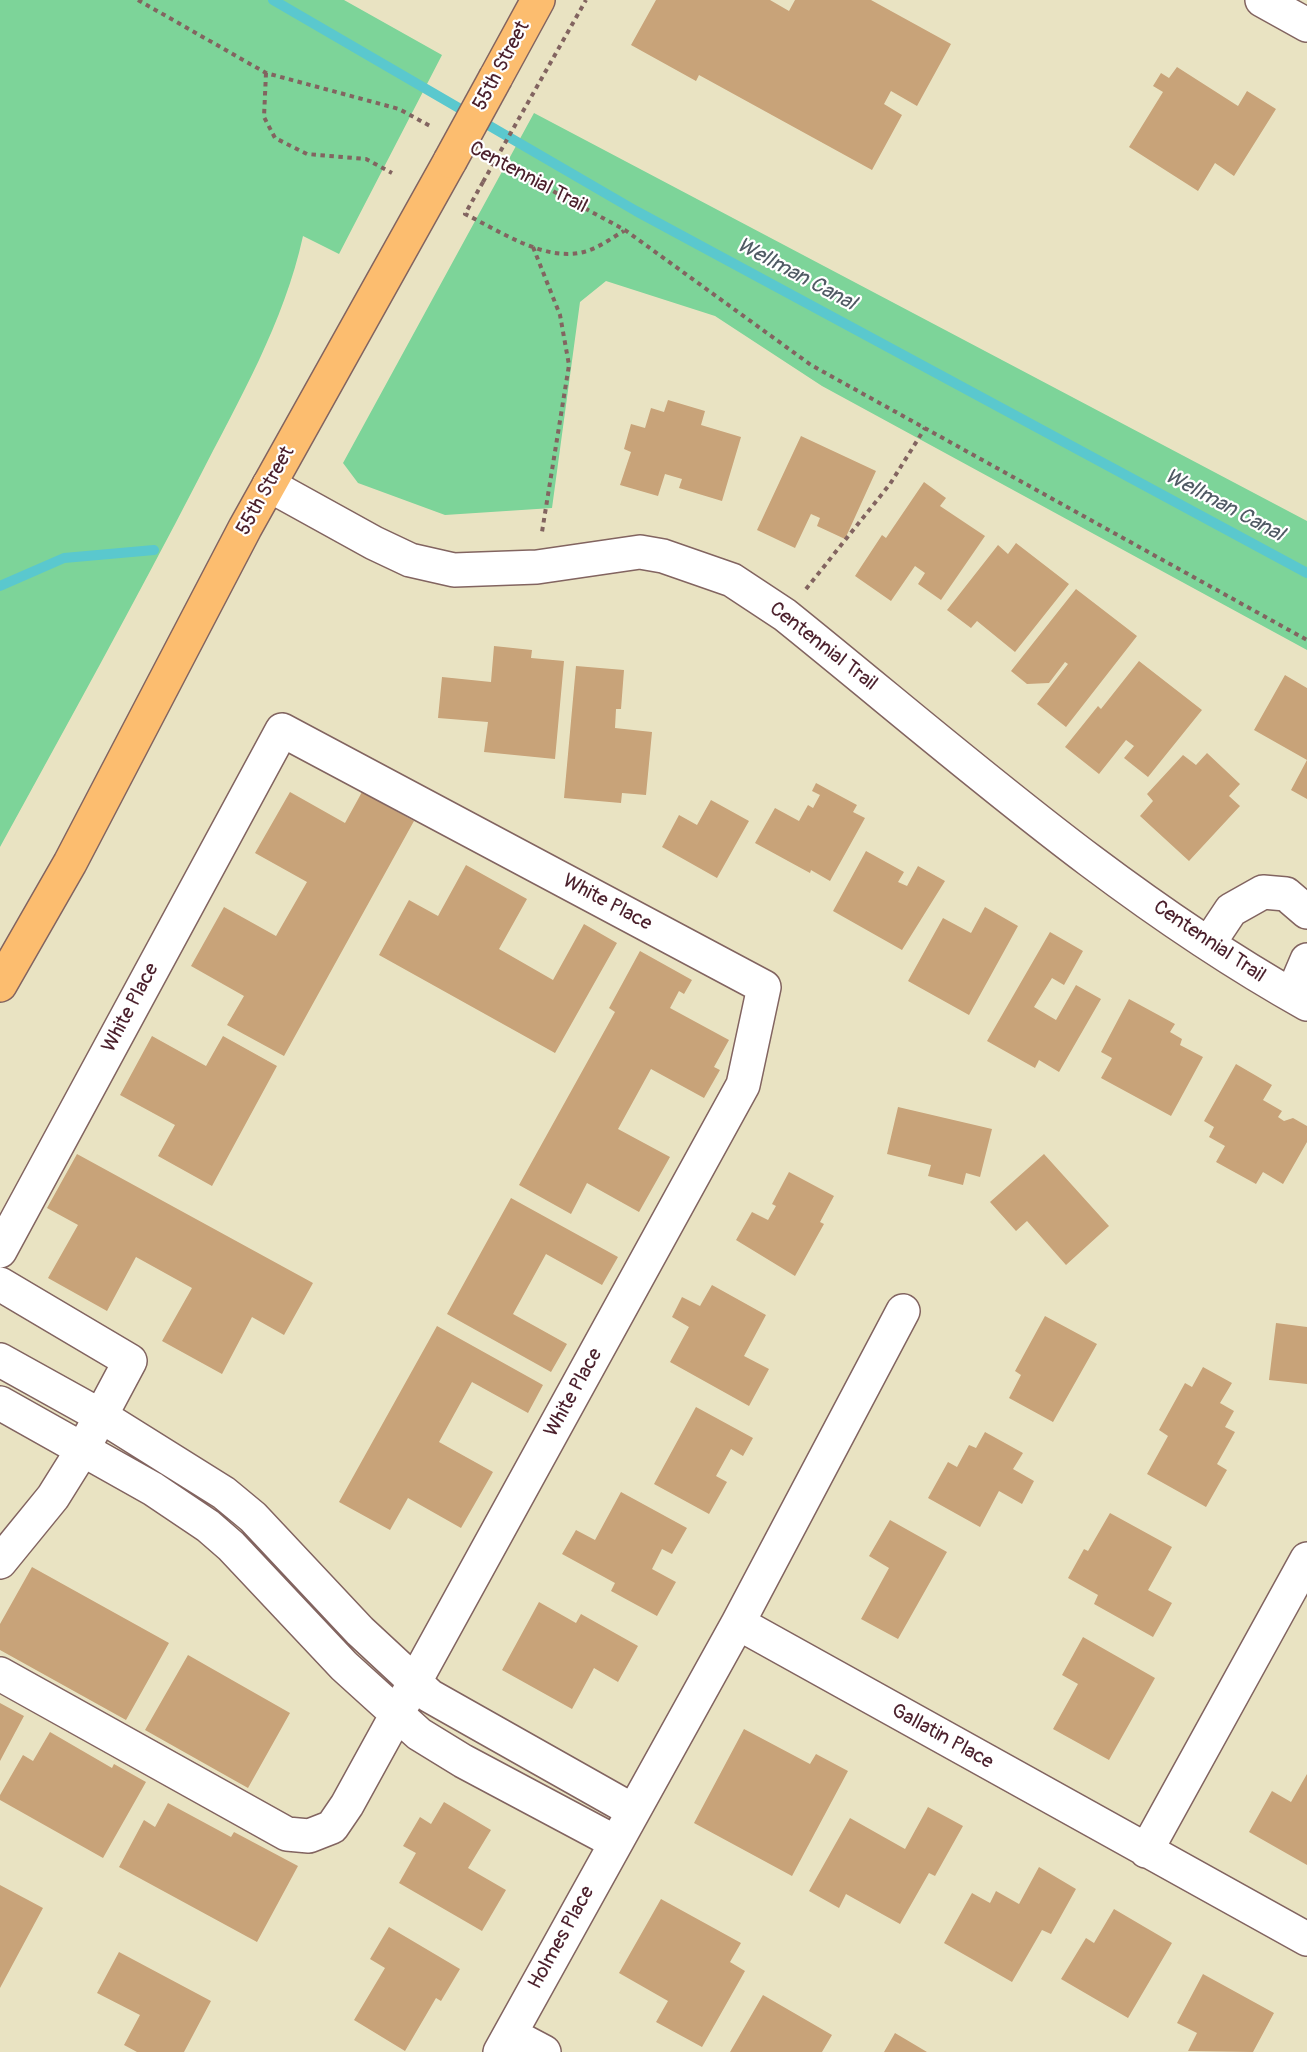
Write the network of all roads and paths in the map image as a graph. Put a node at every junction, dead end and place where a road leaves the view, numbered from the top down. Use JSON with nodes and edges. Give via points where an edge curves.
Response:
{"nodes":[{"id":1,"x":138,"y":0,"type":"edge"},
{"id":2,"x":538,"y":0,"type":"edge"},
{"id":3,"x":586,"y":0,"type":"edge"},
{"id":4,"x":1262,"y":0,"type":"edge"},
{"id":5,"x":1307,"y":25,"type":"edge"},
{"id":6,"x":266,"y":73,"type":"junction"},
{"id":7,"x":439,"y":130,"type":"dead end"},
{"id":8,"x":465,"y":157,"type":"junction"},
{"id":9,"x":392,"y":173,"type":"dead end"},
{"id":10,"x":625,"y":230,"type":"junction"},
{"id":11,"x":533,"y":247,"type":"junction"},
{"id":12,"x":925,"y":428,"type":"junction"},
{"id":13,"x":269,"y":484,"type":"junction"},
{"id":14,"x":537,"y":567,"type":"junction"},
{"id":15,"x":785,"y":615,"type":"junction"},
{"id":16,"x":1307,"y":640,"type":"edge"},
{"id":17,"x":1307,"y":912,"type":"edge"},
{"id":18,"x":1209,"y":944,"type":"junction"},
{"id":19,"x":1307,"y":960,"type":"edge"},
{"id":20,"x":0,"y":985,"type":"edge"},
{"id":21,"x":1299,"y":1000,"type":"edge"},
{"id":22,"x":0,"y":1251,"type":"edge"},
{"id":23,"x":0,"y":1284,"type":"edge"},
{"id":24,"x":903,"y":1311,"type":"dead end"},
{"id":25,"x":0,"y":1360,"type":"edge"},
{"id":26,"x":0,"y":1403,"type":"edge"},
{"id":27,"x":101,"y":1416,"type":"junction"},
{"id":28,"x":83,"y":1449,"type":"junction"},
{"id":29,"x":1307,"y":1559,"type":"edge"},
{"id":30,"x":0,"y":1562,"type":"edge"},
{"id":31,"x":738,"y":1623,"type":"junction"},
{"id":32,"x":0,"y":1674,"type":"edge"},
{"id":33,"x":415,"y":1683,"type":"junction"},
{"id":34,"x":398,"y":1714,"type":"junction"},
{"id":35,"x":632,"y":1810,"type":"junction"},
{"id":36,"x":615,"y":1842,"type":"junction"},
{"id":37,"x":1146,"y":1851,"type":"junction"},
{"id":38,"x":1307,"y":1939,"type":"edge"},
{"id":39,"x":505,"y":2043,"type":"edge"},
{"id":40,"x":544,"y":2052,"type":"edge"}],
"edges":[{"from":1,"to":6,"type":"path"},
{"from":2,"to":8,"type":"main road","name":"55th Street","bridge":true,"via":[[496,77]]},
{"from":3,"to":11,"type":"path","bridge":true,"via":[[465,214]]},
{"from":4,"to":5,"type":"street"},
{"from":6,"to":7,"type":"path","via":[[399,109]]},
{"from":6,"to":9,"type":"path","via":[[264,117],[275,138],[307,154],[366,159]]},
{"from":8,"to":10,"type":"path","name":"Centennial Trail"},
{"from":8,"to":13,"type":"main road","name":"55th Street"},
{"from":10,"to":11,"type":"path","via":[[587,251],[561,254]]},
{"from":10,"to":12,"type":"path","name":"Centennial Trail","via":[[811,365]]},
{"from":11,"to":14,"type":"path","via":[[560,315],[569,365]]},
{"from":12,"to":15,"type":"path","via":[[890,484]]},
{"from":12,"to":16,"type":"path","name":"Centennial Trail"},
{"from":13,"to":14,"type":"street","name":"Centennial Trail","via":[[410,560],[454,570]]},
{"from":13,"to":20,"type":"main road","name":"55th Street","via":[[70,862]]},
{"from":14,"to":15,"type":"street","name":"Centennial Trail","via":[[640,552],[663,556],[732,580]]},
{"from":15,"to":18,"type":"street","name":"Centennial Trail","via":[[1104,872]]},
{"from":17,"to":18,"type":"street","via":[[1286,894],[1263,892],[1231,910]]},
{"from":18,"to":21,"type":"street","name":"Centennial Trail"},
{"from":19,"to":21,"type":"street"},
{"from":22,"to":33,"type":"street","name":"White Place","via":[[282,730],[764,987],[743,1085]]},
{"from":23,"to":27,"type":"street","via":[[130,1361]]},
{"from":24,"to":31,"type":"street"},
{"from":25,"to":27,"type":"street"},
{"from":26,"to":28,"type":"street"},
{"from":27,"to":28,"type":"street"},
{"from":27,"to":33,"type":"street","via":[[224,1493],[253,1517],[360,1631]]},
{"from":28,"to":30,"type":"street","via":[[53,1497]]},
{"from":28,"to":34,"type":"street","via":[[183,1507],[208,1526],[344,1666]]},
{"from":29,"to":37,"type":"street"},
{"from":31,"to":35,"type":"street"},
{"from":31,"to":37,"type":"street","name":"Gallatin Place"},
{"from":32,"to":34,"type":"street","name":"White Place","via":[[287,1834],[309,1836],[332,1827]]},
{"from":33,"to":34,"type":"street","name":"White Place"},
{"from":33,"to":35,"type":"street","via":[[473,1722]]},
{"from":34,"to":36,"type":"street","via":[[419,1734],[463,1761]]},
{"from":35,"to":36,"type":"street"},
{"from":36,"to":39,"type":"street","name":"Holmes Place"},
{"from":37,"to":38,"type":"street","name":"Gallatin Place"},
{"from":39,"to":40,"type":"street","name":"Holmes Place"}]}
